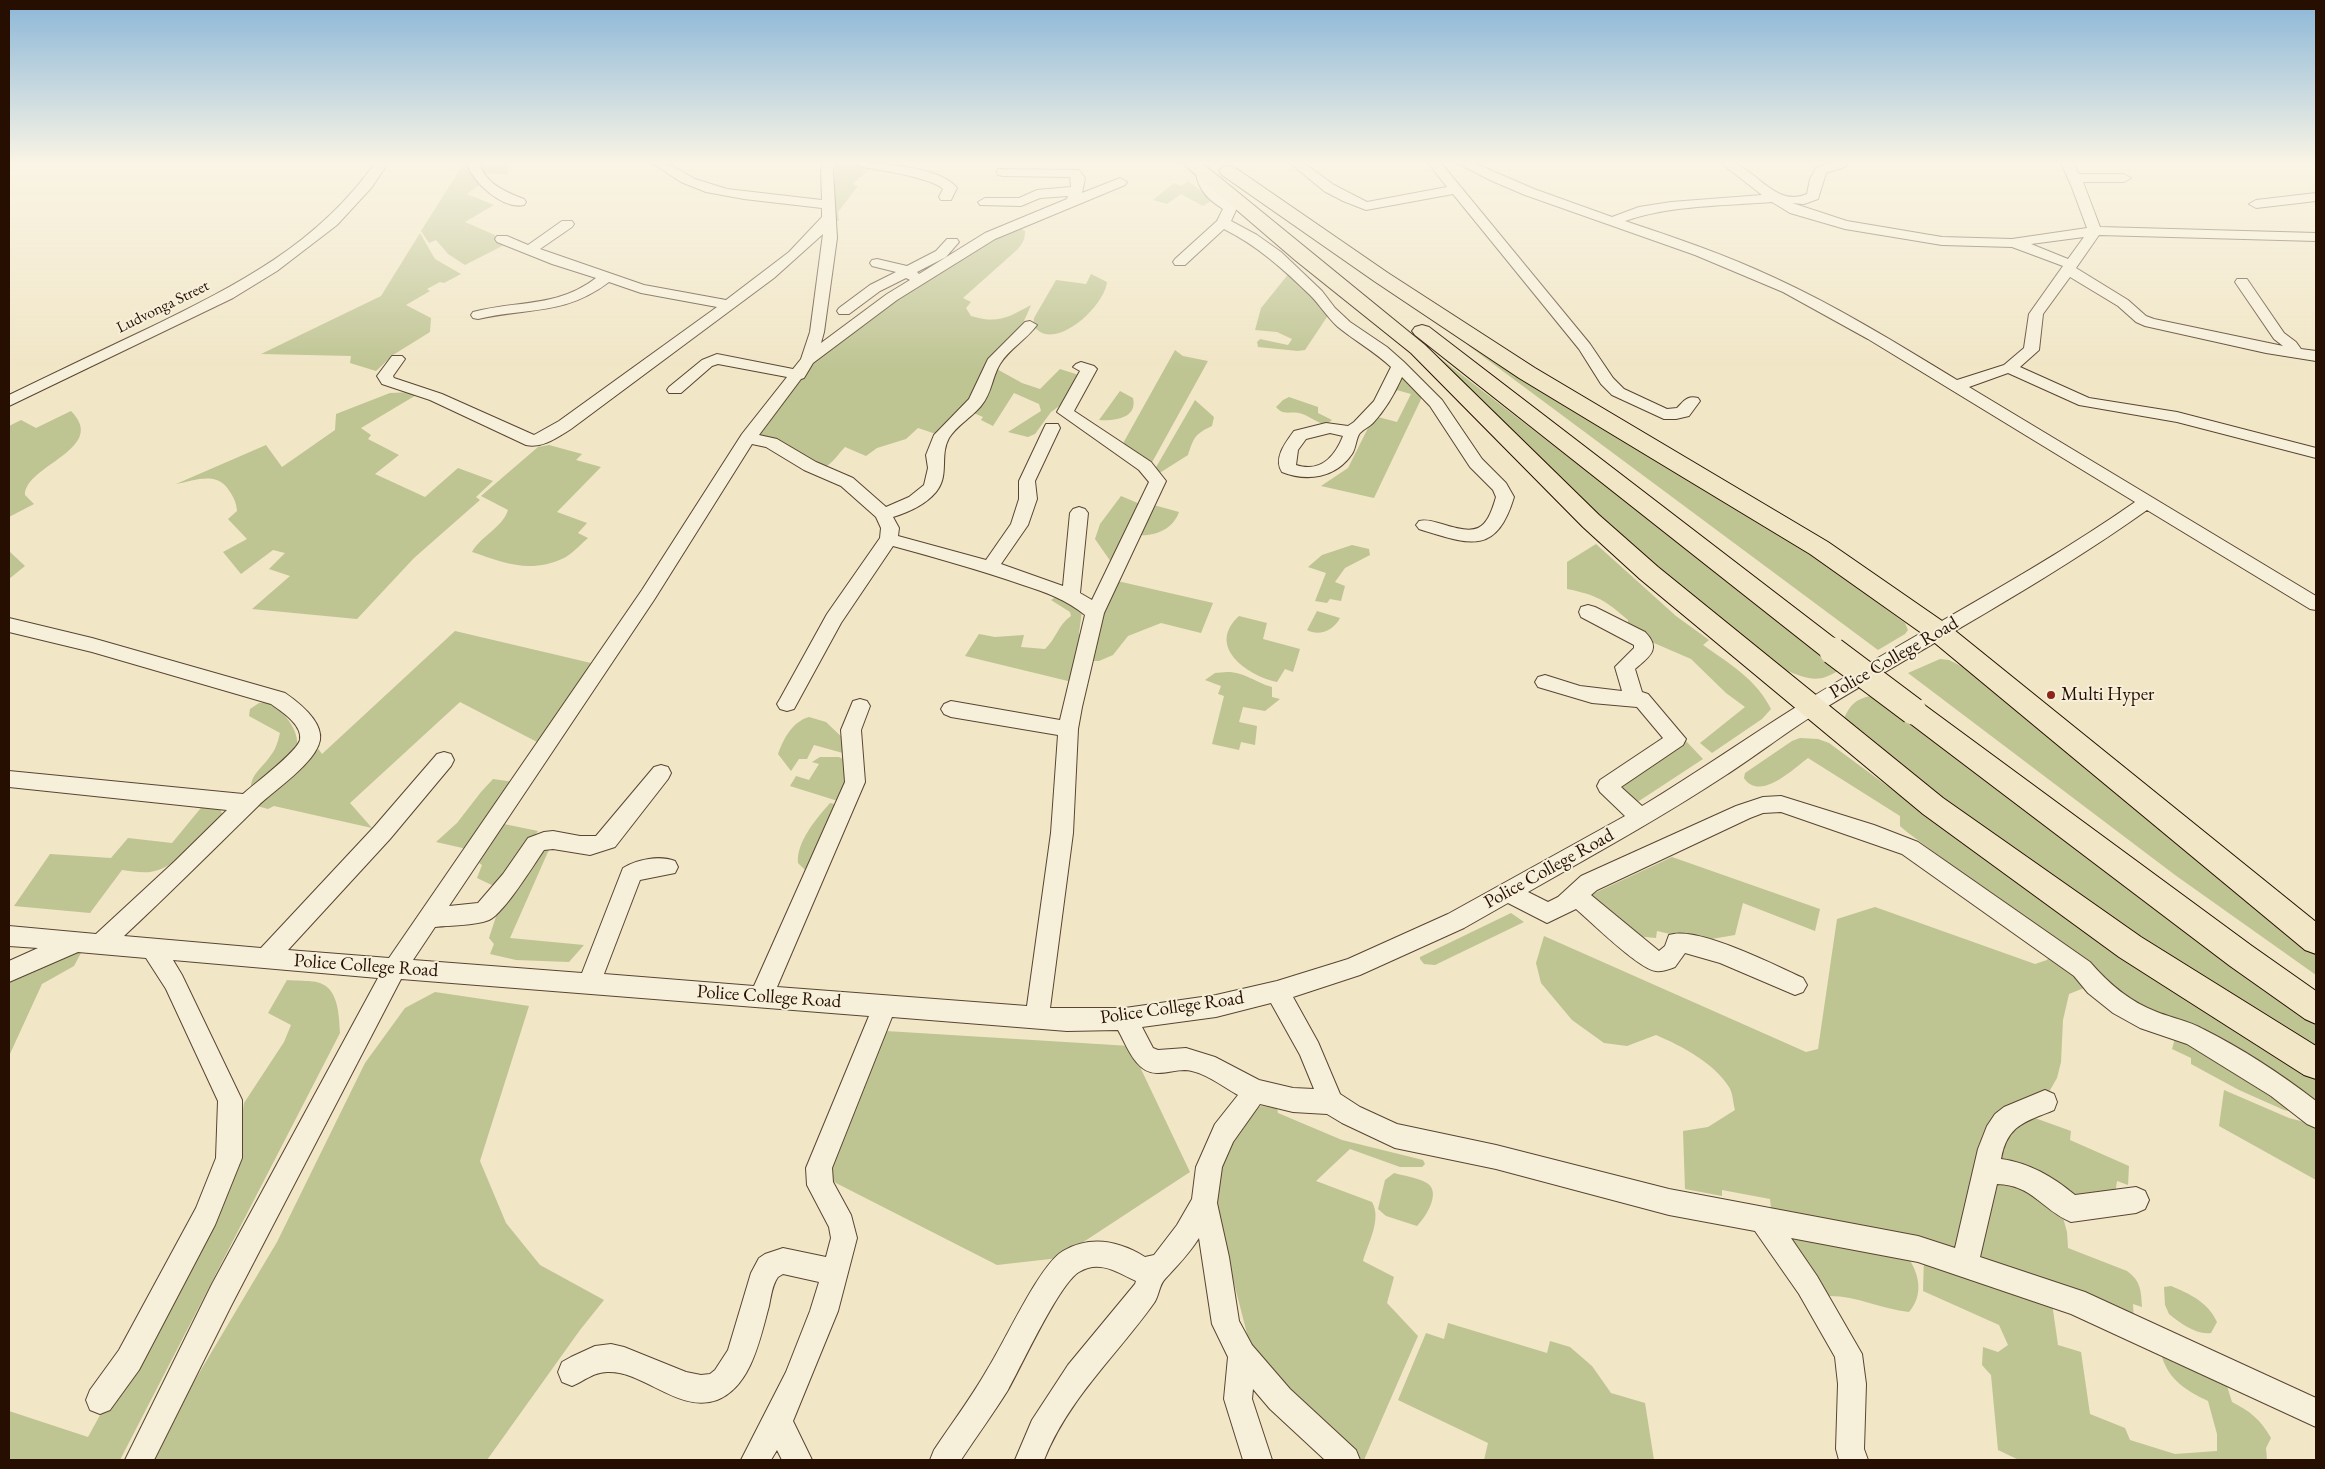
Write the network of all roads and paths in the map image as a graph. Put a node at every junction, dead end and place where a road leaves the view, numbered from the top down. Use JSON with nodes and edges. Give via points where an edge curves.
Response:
{"nodes":[{"id":1,"x":321,"y":232,"type":"edge"},
{"id":2,"x":556,"y":232,"type":"edge"},
{"id":3,"x":815,"y":232,"type":"edge"},
{"id":4,"x":830,"y":232,"type":"edge"},
{"id":5,"x":999,"y":232,"type":"edge"},
{"id":6,"x":1214,"y":232,"type":"edge"},
{"id":7,"x":1240,"y":232,"type":"edge"},
{"id":8,"x":1267,"y":232,"type":"edge"},
{"id":9,"x":1292,"y":232,"type":"edge"},
{"id":10,"x":1293,"y":232,"type":"edge"},
{"id":11,"x":1309,"y":232,"type":"edge"},
{"id":12,"x":1489,"y":232,"type":"edge"},
{"id":13,"x":1641,"y":232,"type":"edge"},
{"id":14,"x":1887,"y":232,"type":"edge"},
{"id":15,"x":2095,"y":232,"type":"junction"},
{"id":16,"x":2316,"y":236,"type":"edge"},
{"id":17,"x":502,"y":240,"type":"dead end"},
{"id":18,"x":952,"y":242,"type":"dead end"},
{"id":19,"x":2012,"y":243,"type":"junction"},
{"id":20,"x":530,"y":250,"type":"junction"},
{"id":21,"x":1180,"y":262,"type":"dead end"},
{"id":22,"x":877,"y":263,"type":"dead end"},
{"id":23,"x":2071,"y":267,"type":"junction"},
{"id":24,"x":906,"y":273,"type":"junction"},
{"id":25,"x":607,"y":277,"type":"junction"},
{"id":26,"x":922,"y":279,"type":"junction"},
{"id":27,"x":2242,"y":282,"type":"dead end"},
{"id":28,"x":729,"y":305,"type":"junction"},
{"id":29,"x":844,"y":311,"type":"dead end"},
{"id":30,"x":478,"y":315,"type":"dead end"},
{"id":31,"x":1030,"y":325,"type":"dead end"},
{"id":32,"x":1418,"y":349,"type":"junction"},
{"id":33,"x":2297,"y":354,"type":"junction"},
{"id":34,"x":2316,"y":356,"type":"edge"},
{"id":35,"x":397,"y":359,"type":"dead end"},
{"id":36,"x":1397,"y":363,"type":"junction"},
{"id":37,"x":803,"y":367,"type":"junction"},
{"id":38,"x":1081,"y":367,"type":"dead end"},
{"id":39,"x":2008,"y":368,"type":"junction"},
{"id":40,"x":1956,"y":386,"type":"junction"},
{"id":41,"x":674,"y":390,"type":"dead end"},
{"id":42,"x":9,"y":401,"type":"edge"},
{"id":43,"x":1692,"y":401,"type":"dead end"},
{"id":44,"x":1052,"y":428,"type":"dead end"},
{"id":45,"x":1354,"y":430,"type":"dead end"},
{"id":46,"x":748,"y":438,"type":"junction"},
{"id":47,"x":2316,"y":453,"type":"edge"},
{"id":48,"x":2148,"y":502,"type":"junction"},
{"id":49,"x":1079,"y":513,"type":"dead end"},
{"id":50,"x":883,"y":514,"type":"junction"},
{"id":51,"x":1425,"y":525,"type":"dead end"},
{"id":52,"x":889,"y":538,"type":"junction"},
{"id":53,"x":990,"y":567,"type":"junction"},
{"id":54,"x":1071,"y":596,"type":"junction"},
{"id":55,"x":2316,"y":604,"type":"edge"},
{"id":56,"x":1588,"y":612,"type":"dead end"},
{"id":57,"x":1095,"y":613,"type":"junction"},
{"id":58,"x":9,"y":625,"type":"edge"},
{"id":59,"x":1939,"y":632,"type":"junction"},
{"id":60,"x":1841,"y":646,"type":"junction"},
{"id":61,"x":1545,"y":682,"type":"dead end"},
{"id":62,"x":1636,"y":700,"type":"junction"},
{"id":63,"x":787,"y":704,"type":"dead end"},
{"id":64,"x":1920,"y":704,"type":"junction"},
{"id":65,"x":860,"y":706,"type":"dead end"},
{"id":66,"x":1811,"y":706,"type":"junction"},
{"id":67,"x":951,"y":709,"type":"dead end"},
{"id":68,"x":1068,"y":729,"type":"junction"},
{"id":69,"x":444,"y":760,"type":"dead end"},
{"id":70,"x":661,"y":773,"type":"dead end"},
{"id":71,"x":9,"y":779,"type":"edge"},
{"id":72,"x":246,"y":803,"type":"junction"},
{"id":73,"x":1640,"y":818,"type":"junction"},
{"id":74,"x":667,"y":867,"type":"dead end"},
{"id":75,"x":1508,"y":892,"type":"junction"},
{"id":76,"x":1575,"y":895,"type":"junction"},
{"id":77,"x":429,"y":918,"type":"junction"},
{"id":78,"x":9,"y":936,"type":"edge"},
{"id":79,"x":2316,"y":940,"type":"edge"},
{"id":80,"x":76,"y":942,"type":"junction"},
{"id":81,"x":100,"y":944,"type":"junction"},
{"id":82,"x":153,"y":949,"type":"junction"},
{"id":83,"x":266,"y":959,"type":"junction"},
{"id":84,"x":395,"y":968,"type":"junction"},
{"id":85,"x":9,"y":972,"type":"edge"},
{"id":86,"x":590,"y":983,"type":"junction"},
{"id":87,"x":1795,"y":985,"type":"dead end"},
{"id":88,"x":2316,"y":986,"type":"edge"},
{"id":89,"x":1277,"y":991,"type":"junction"},
{"id":90,"x":761,"y":997,"type":"junction"},
{"id":91,"x":885,"y":1006,"type":"junction"},
{"id":92,"x":2316,"y":1009,"type":"edge"},
{"id":93,"x":1037,"y":1018,"type":"junction"},
{"id":94,"x":1125,"y":1019,"type":"junction"},
{"id":95,"x":2316,"y":1064,"type":"edge"},
{"id":96,"x":1255,"y":1091,"type":"junction"},
{"id":97,"x":1331,"y":1102,"type":"junction"},
{"id":98,"x":2045,"y":1102,"type":"dead end"},
{"id":99,"x":2316,"y":1116,"type":"edge"},
{"id":100,"x":1987,"y":1170,"type":"junction"},
{"id":101,"x":2136,"y":1200,"type":"dead end"},
{"id":102,"x":1204,"y":1202,"type":"junction"},
{"id":103,"x":1763,"y":1220,"type":"junction"},
{"id":104,"x":1966,"y":1264,"type":"junction"},
{"id":105,"x":1153,"y":1271,"type":"junction"},
{"id":106,"x":834,"y":1272,"type":"junction"},
{"id":107,"x":1242,"y":1355,"type":"junction"},
{"id":108,"x":572,"y":1372,"type":"dead end"},
{"id":109,"x":100,"y":1400,"type":"dead end"},
{"id":110,"x":2316,"y":1413,"type":"edge"},
{"id":111,"x":778,"y":1421,"type":"junction"},
{"id":112,"x":139,"y":1460,"type":"edge"},
{"id":113,"x":755,"y":1460,"type":"edge"},
{"id":114,"x":797,"y":1460,"type":"edge"},
{"id":115,"x":944,"y":1460,"type":"edge"},
{"id":116,"x":1030,"y":1460,"type":"edge"},
{"id":117,"x":1257,"y":1460,"type":"edge"},
{"id":118,"x":1346,"y":1460,"type":"edge"},
{"id":119,"x":1853,"y":1460,"type":"edge"}],
"edges":[{"from":1,"to":42,"type":"street","name":"Ludvonga Street","via":[[260,277],[228,295]]},
{"from":2,"to":20,"type":"street"},
{"from":3,"to":28,"type":"street","via":[[804,247]]},
{"from":4,"to":37,"type":"street","via":[[817,332]]},
{"from":5,"to":26,"type":"street"},
{"from":6,"to":21,"type":"street"},
{"from":7,"to":36,"type":"street","via":[[1276,255],[1330,311]]},
{"from":8,"to":32,"type":"highway"},
{"from":9,"to":60,"type":"highway"},
{"from":10,"to":60,"type":"highway"},
{"from":11,"to":59,"type":"highway","via":[[1494,352],[1819,548]]},
{"from":12,"to":43,"type":"street","via":[[1585,347],[1618,392],[1664,414],[1683,412]]},
{"from":13,"to":40,"type":"street","via":[[1734,265],[1800,294]]},
{"from":14,"to":19,"type":"street","via":[[1942,240]]},
{"from":15,"to":16,"type":"street"},
{"from":15,"to":19,"type":"street"},
{"from":15,"to":23,"type":"street"},
{"from":17,"to":20,"type":"street"},
{"from":18,"to":24,"type":"street","via":[[941,254]]},
{"from":19,"to":23,"type":"street"},
{"from":20,"to":25,"type":"street"},
{"from":22,"to":24,"type":"street"},
{"from":23,"to":33,"type":"street","via":[[2150,323]]},
{"from":23,"to":39,"type":"street","via":[[2036,314],[2031,350]]},
{"from":24,"to":26,"type":"street"},
{"from":24,"to":29,"type":"street","via":[[875,288]]},
{"from":25,"to":28,"type":"street","via":[[641,289]]},
{"from":25,"to":30,"type":"street","via":[[575,298]]},
{"from":26,"to":37,"type":"street","via":[[892,297]]},
{"from":27,"to":33,"type":"street","via":[[2279,336]]},
{"from":28,"to":35,"type":"street","via":[[538,441],[418,389],[388,381],[385,376]]},
{"from":31,"to":50,"type":"street","via":[[993,362],[976,402],[942,435],[934,455],[936,477],[926,492],[911,505]]},
{"from":32,"to":36,"type":"street"},
{"from":32,"to":66,"type":"highway","via":[[1591,521]]},
{"from":33,"to":34,"type":"street"},
{"from":36,"to":45,"type":"street","via":[[1392,384],[1366,420]]},
{"from":36,"to":51,"type":"street","via":[[1436,403],[1476,463],[1500,486],[1505,497],[1493,526],[1480,535],[1469,538]]},
{"from":37,"to":41,"type":"street","via":[[717,359],[707,363]]},
{"from":37,"to":46,"type":"street"},
{"from":38,"to":57,"type":"street","via":[[1089,369],[1065,412],[1145,466],[1158,482]]},
{"from":39,"to":40,"type":"street"},
{"from":39,"to":47,"type":"street","via":[[2085,402],[2177,417]]},
{"from":40,"to":48,"type":"street"},
{"from":44,"to":53,"type":"street","via":[[1027,481],[1028,499],[1019,525]]},
{"from":46,"to":50,"type":"street","via":[[771,443],[810,466],[847,482]]},
{"from":46,"to":77,"type":"street","via":[[648,595]]},
{"from":48,"to":55,"type":"street"},
{"from":48,"to":59,"type":"street","name":"Police College Road","via":[[2097,537]]},
{"from":49,"to":54,"type":"street"},
{"from":50,"to":52,"type":"street","via":[[890,528]]},
{"from":52,"to":53,"type":"street"},
{"from":52,"to":63,"type":"street","via":[[834,619]]},
{"from":53,"to":54,"type":"street"},
{"from":54,"to":57,"type":"street"},
{"from":56,"to":62,"type":"street","via":[[1644,643],[1643,651],[1625,667]]},
{"from":57,"to":68,"type":"street"},
{"from":58,"to":72,"type":"street","via":[[254,690],[284,702],[306,726],[310,738],[308,746]]},
{"from":59,"to":66,"type":"street","name":"Police College Road"},
{"from":59,"to":79,"type":"highway"},
{"from":60,"to":64,"type":"highway","bridge":true},
{"from":61,"to":62,"type":"street","via":[[1571,693]]},
{"from":62,"to":73,"type":"street","via":[[1641,699],[1676,740],[1607,786]]},
{"from":64,"to":88,"type":"highway"},
{"from":64,"to":92,"type":"highway","via":[[2233,950]]},
{"from":65,"to":90,"type":"street","via":[[851,730],[855,782]]},
{"from":66,"to":73,"type":"street","name":"Police College Road"},
{"from":66,"to":95,"type":"highway","via":[[1933,806],[2122,941]]},
{"from":67,"to":68,"type":"street"},
{"from":68,"to":93,"type":"street","via":[[1062,833]]},
{"from":69,"to":83,"type":"street","via":[[376,840]]},
{"from":70,"to":77,"type":"street","via":[[602,845],[592,847],[541,841],[484,912]]},
{"from":71,"to":72,"type":"street"},
{"from":72,"to":81,"type":"street"},
{"from":73,"to":75,"type":"street","name":"Police College Road"},
{"from":74,"to":86,"type":"street","via":[[637,870],[631,874]]},
{"from":75,"to":76,"type":"street","via":[[1547,913],[1566,904]]},
{"from":75,"to":89,"type":"street","name":"Police College Road","via":[[1456,921],[1352,968]]},
{"from":76,"to":87,"type":"street","via":[[1655,961],[1667,960],[1677,942],[1696,944]]},
{"from":76,"to":99,"type":"street","via":[[1589,883],[1742,812],[1763,805],[1781,804],[1910,848],[2082,969],[2096,986],[2121,1005],[2148,1020],[2194,1036],[2280,1088]]},
{"from":77,"to":84,"type":"street"},
{"from":78,"to":80,"type":"street","name":"Police College Road"},
{"from":80,"to":81,"type":"street","name":"Police College Road"},
{"from":80,"to":85,"type":"street"},
{"from":81,"to":82,"type":"street","name":"Police College Road"},
{"from":82,"to":83,"type":"street","name":"Police College Road"},
{"from":82,"to":109,"type":"street","via":[[174,982],[230,1100],[229,1158],[206,1216],[129,1360]]},
{"from":83,"to":84,"type":"street","name":"Police College Road"},
{"from":84,"to":86,"type":"street","name":"Police College Road"},
{"from":84,"to":112,"type":"street","via":[[222,1294]]},
{"from":86,"to":90,"type":"street","name":"Police College Road"},
{"from":89,"to":94,"type":"street","name":"Police College Road","via":[[1216,1006]]},
{"from":89,"to":97,"type":"street","via":[[1310,1050]]},
{"from":90,"to":91,"type":"street","name":"Police College Road"},
{"from":91,"to":93,"type":"street","name":"Police College Road"},
{"from":91,"to":106,"type":"street","via":[[819,1168],[820,1184],[843,1231]]},
{"from":93,"to":94,"type":"street","name":"Police College Road"},
{"from":94,"to":96,"type":"street","via":[[1146,1056],[1155,1062],[1186,1059],[1206,1065]]},
{"from":96,"to":97,"type":"street","via":[[1293,1100]]},
{"from":96,"to":102,"type":"street","via":[[1224,1133],[1209,1167]]},
{"from":97,"to":103,"type":"street","via":[[1394,1136],[1496,1157],[1669,1202]]},
{"from":98,"to":100,"type":"street","via":[[2008,1118],[1988,1155]]},
{"from":100,"to":101,"type":"street","via":[[2010,1170],[2035,1180],[2071,1209]]},
{"from":100,"to":104,"type":"street"},
{"from":102,"to":105,"type":"street","via":[[1186,1234],[1163,1264]]},
{"from":102,"to":107,"type":"street","via":[[1226,1324]]},
{"from":103,"to":104,"type":"street","via":[[1918,1249]]},
{"from":103,"to":119,"type":"street","via":[[1808,1284],[1848,1354],[1852,1384],[1850,1449]]},
{"from":104,"to":110,"type":"street","via":[[2075,1302]]},
{"from":105,"to":115,"type":"street","via":[[1142,1270],[1122,1258],[1097,1253],[1071,1261],[1056,1277],[997,1381]]},
{"from":105,"to":116,"type":"street","via":[[1146,1292],[1078,1375],[1042,1430]]},
{"from":106,"to":108,"type":"street","via":[[775,1261],[764,1272],[739,1357],[725,1380],[713,1388],[697,1390],[610,1358],[584,1364]]},
{"from":106,"to":111,"type":"street","via":[[824,1311]]},
{"from":107,"to":117,"type":"street","via":[[1238,1399]]},
{"from":107,"to":118,"type":"street","via":[[1280,1399]]},
{"from":111,"to":113,"type":"street"},
{"from":111,"to":114,"type":"street"}]}
